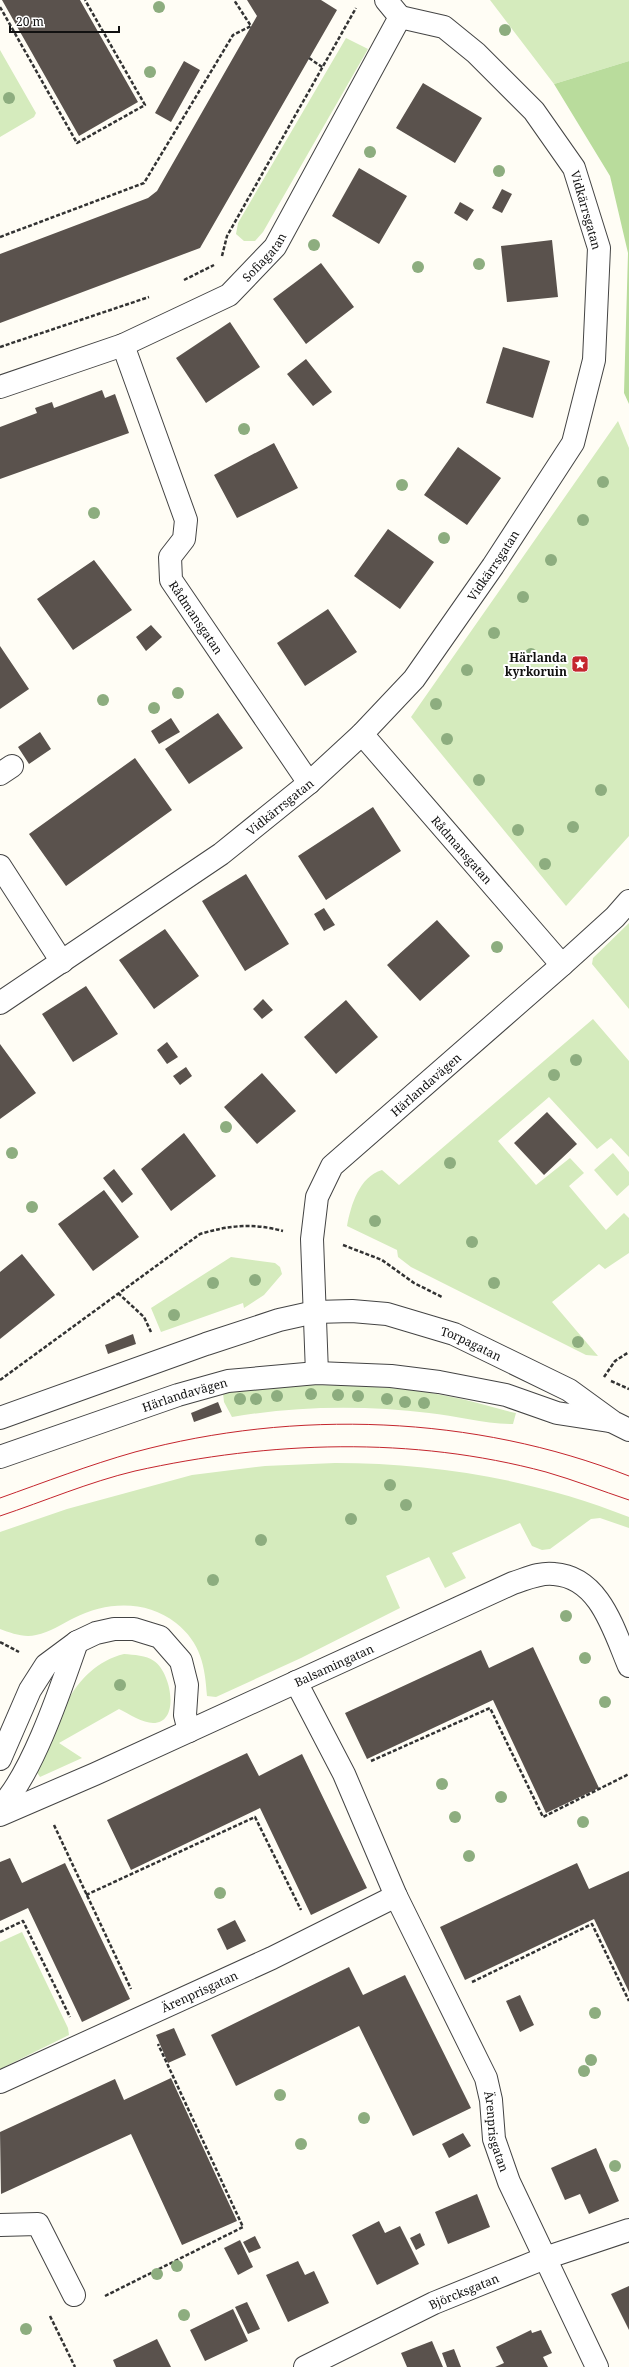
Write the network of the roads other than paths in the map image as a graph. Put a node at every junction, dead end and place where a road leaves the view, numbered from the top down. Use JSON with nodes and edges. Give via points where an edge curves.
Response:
{"nodes":[{"id":1,"x":386,"y":0,"type":"edge"},
{"id":2,"x":400,"y":17,"type":"junction"},
{"id":3,"x":123,"y":345,"type":"junction"},
{"id":4,"x":0,"y":387,"type":"edge"},
{"id":5,"x":362,"y":734,"type":"junction"},
{"id":6,"x":309,"y":783,"type":"junction"},
{"id":7,"x":0,"y":866,"type":"edge"},
{"id":8,"x":629,"y":901,"type":"edge"},
{"id":9,"x":62,"y":962,"type":"junction"},
{"id":10,"x":562,"y":965,"type":"junction"},
{"id":11,"x":0,"y":1003,"type":"edge"},
{"id":12,"x":315,"y":1312,"type":"junction"},
{"id":13,"x":317,"y":1372,"type":"junction"},
{"id":14,"x":0,"y":1418,"type":"edge"},
{"id":15,"x":621,"y":1426,"type":"edge"},
{"id":16,"x":0,"y":1457,"type":"edge"},
{"id":17,"x":77,"y":1642,"type":"junction"},
{"id":18,"x":629,"y":1666,"type":"edge"},
{"id":19,"x":296,"y":1682,"type":"junction"},
{"id":20,"x":189,"y":1731,"type":"junction"},
{"id":21,"x":0,"y":1759,"type":"edge"},
{"id":22,"x":0,"y":1807,"type":"edge"},
{"id":23,"x":0,"y":1815,"type":"edge"},
{"id":24,"x":396,"y":1896,"type":"junction"},
{"id":25,"x":0,"y":2082,"type":"edge"},
{"id":26,"x":2,"y":2230,"type":"edge"},
{"id":27,"x":629,"y":2230,"type":"edge"},
{"id":28,"x":545,"y":2258,"type":"junction"},
{"id":29,"x":74,"y":2295,"type":"road end"},
{"id":30,"x":305,"y":2367,"type":"edge"},
{"id":31,"x":597,"y":2367,"type":"edge"}],
"edges":[{"from":1,"to":2,"type":"street"},
{"from":2,"to":3,"type":"street","name":"Sofiagatan","via":[[275,247],[229,294]]},
{"from":2,"to":5,"type":"street","name":"Vidkärrsgatan","via":[[444,27],[476,53],[534,111],[574,168],[599,248],[594,360],[573,443],[493,566],[414,679]]},
{"from":3,"to":4,"type":"street","name":"Sofiagatan"},
{"from":3,"to":6,"type":"street","name":"Rådmansgatan","via":[[186,520],[184,539],[170,557],[171,580]]},
{"from":5,"to":6,"type":"street","name":"Vidkärrsgatan"},
{"from":5,"to":10,"type":"street","name":"Rådmansgatan"},
{"from":6,"to":9,"type":"street","name":"Vidkärrsgatan","via":[[221,854]]},
{"from":7,"to":9,"type":"street"},
{"from":8,"to":10,"type":"street","name":"Härlandavägen"},
{"from":9,"to":11,"type":"street","name":"Vidkärrsgatan"},
{"from":10,"to":12,"type":"street","name":"Härlandavägen","via":[[332,1166],[317,1197],[314,1218],[312,1262]]},
{"from":12,"to":13,"type":"street","name":"Härlandavägen"},
{"from":12,"to":14,"type":"street","via":[[279,1320],[206,1344]]},
{"from":12,"to":15,"type":"street","name":"Torpagatan","via":[[352,1311],[387,1314],[454,1334],[569,1390]]},
{"from":13,"to":15,"type":"street","name":"Torpagatan","via":[[391,1376],[439,1382],[506,1395],[557,1413]]},
{"from":13,"to":16,"type":"street","name":"Härlandavägen","via":[[228,1381],[178,1395]]},
{"from":17,"to":20,"type":"street","via":[[96,1633],[114,1629],[134,1629],[160,1637],[181,1661],[187,1685],[185,1715]]},
{"from":17,"to":21,"type":"street","via":[[46,1664],[30,1690]]},
{"from":17,"to":22,"type":"street","via":[[32,1756]]},
{"from":18,"to":19,"type":"street","name":"Balsamingatan","via":[[605,1611],[591,1590],[576,1580],[555,1574],[538,1575],[513,1583]]},
{"from":19,"to":20,"type":"street","name":"Balsamingatan"},
{"from":19,"to":24,"type":"street","name":"Ärenprisgatan","via":[[344,1774]]},
{"from":20,"to":23,"type":"street","name":"Balsamingatan"},
{"from":24,"to":25,"type":"street","name":"Ärenprisgatan","via":[[259,1964]]},
{"from":24,"to":28,"type":"street","name":"Ärenprisgatan","via":[[486,2078],[491,2100],[494,2139],[509,2182]]},
{"from":26,"to":29,"type":"street","via":[[38,2224]]},
{"from":27,"to":28,"type":"street","name":"Björcksgatan"},
{"from":28,"to":30,"type":"street","name":"Björcksgatan","via":[[434,2303]]},
{"from":28,"to":31,"type":"street","name":"Ärenprisgatan"}]}
